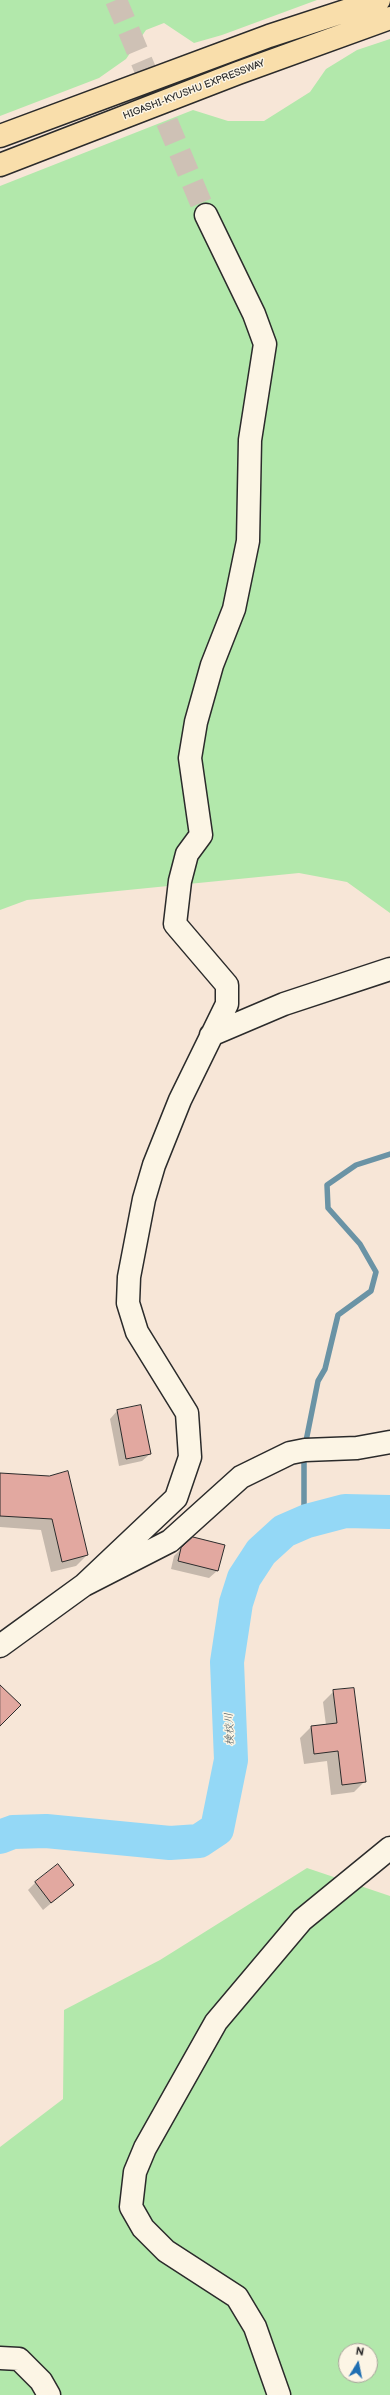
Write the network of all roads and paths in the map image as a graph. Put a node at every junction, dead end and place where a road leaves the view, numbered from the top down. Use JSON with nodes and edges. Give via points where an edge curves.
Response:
{"nodes":[{"id":1,"x":379,"y":0,"type":"edge"},
{"id":2,"x":390,"y":18,"type":"edge"},
{"id":3,"x":0,"y":136,"type":"edge"},
{"id":4,"x":0,"y":165,"type":"edge"},
{"id":5,"x":206,"y":215,"type":"tunnel mouth"},
{"id":6,"x":390,"y":969,"type":"edge"},
{"id":7,"x":211,"y":1035,"type":"junction"},
{"id":8,"x":390,"y":1442,"type":"edge"},
{"id":9,"x":84,"y":1585,"type":"junction"},
{"id":10,"x":0,"y":1646,"type":"edge"},
{"id":11,"x":390,"y":1848,"type":"edge"},
{"id":12,"x":0,"y":2358,"type":"edge"},
{"id":13,"x":49,"y":2395,"type":"edge"},
{"id":14,"x":280,"y":2395,"type":"edge"}],
"edges":[{"from":1,"to":3,"type":"highway","via":[[270,36]]},
{"from":2,"to":4,"type":"highway","name":"HIGASHI-KYUSHU EXPRESSWAY","via":[[238,73]]},
{"from":5,"to":7,"type":"street","via":[[254,314],[265,344],[250,440],[248,541],[234,609],[212,665],[196,722],[190,758],[201,835],[186,854],[175,924],[227,984],[227,1004]]},
{"from":6,"to":7,"type":"street","via":[[284,1004]]},
{"from":7,"to":9,"type":"street","via":[[180,1100],[154,1165],[144,1199],[129,1276],[128,1303],[137,1332],[187,1413],[190,1457],[176,1498]]},
{"from":8,"to":9,"type":"street","via":[[357,1448],[290,1453],[241,1478],[170,1541]]},
{"from":9,"to":10,"type":"street"},
{"from":11,"to":14,"type":"street","via":[[302,1920],[216,2022],[145,2148],[135,2172],[131,2207],[143,2228],[166,2251],[237,2297],[255,2327]]},
{"from":12,"to":13,"type":"street","via":[[18,2359],[42,2381]]}]}
